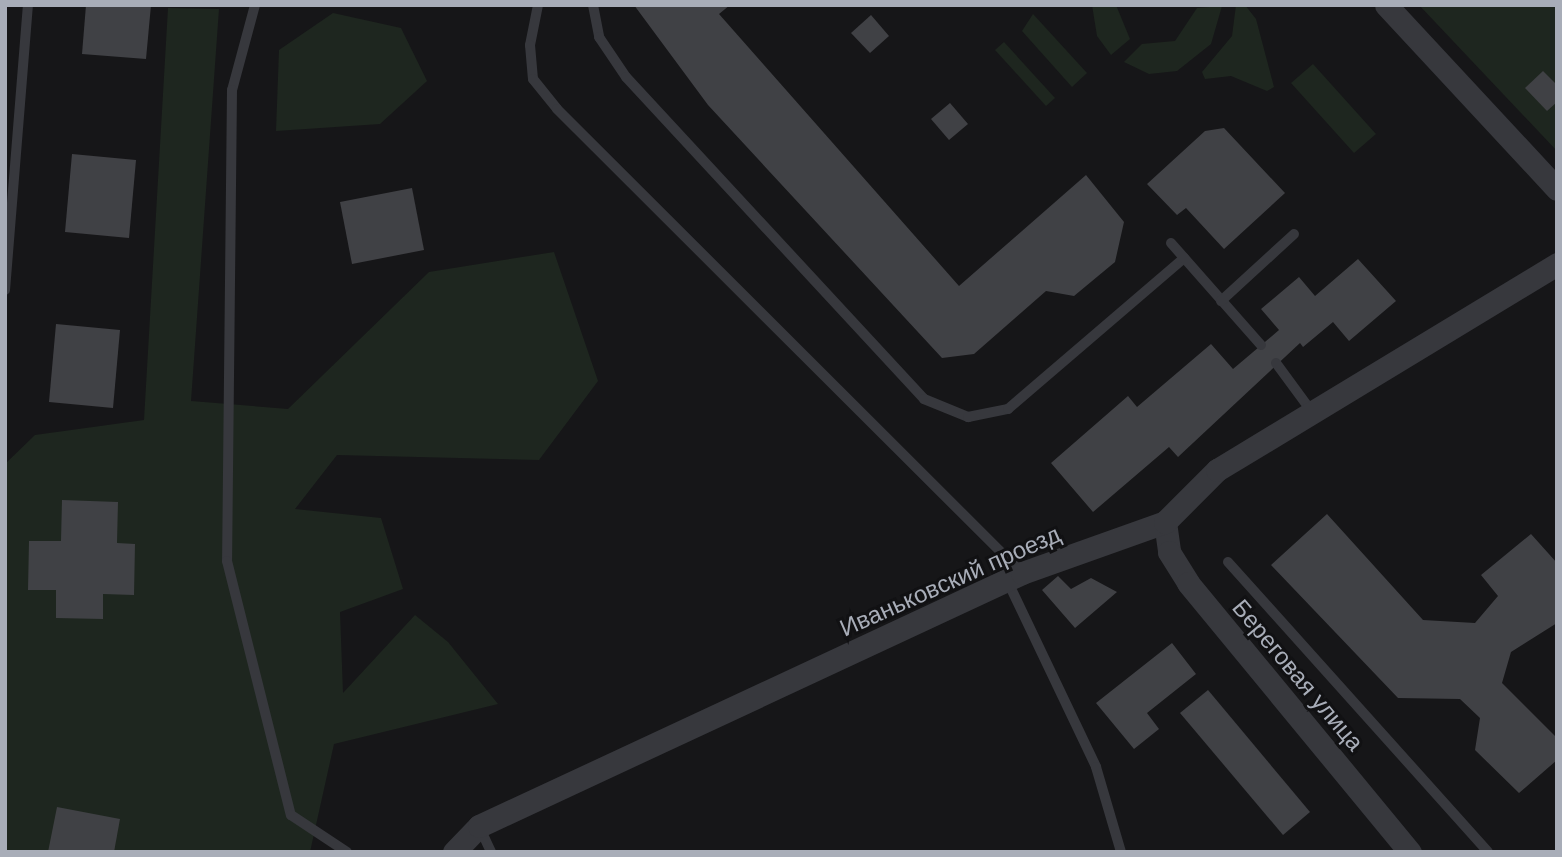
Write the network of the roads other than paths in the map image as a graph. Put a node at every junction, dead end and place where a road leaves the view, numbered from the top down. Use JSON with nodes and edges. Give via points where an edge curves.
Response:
{"nodes":[{"id":1,"x":28,"y":5,"type":"edge"},
{"id":2,"x":256,"y":5,"type":"edge"},
{"id":3,"x":538,"y":5,"type":"edge"},
{"id":4,"x":593,"y":5,"type":"edge"},
{"id":5,"x":1386,"y":5,"type":"edge"},
{"id":6,"x":1557,"y":189,"type":"edge"},
{"id":7,"x":1294,"y":234,"type":"dead end"},
{"id":8,"x":1171,"y":243,"type":"dead end"},
{"id":9,"x":1184,"y":258,"type":"junction"},
{"id":10,"x":1557,"y":264,"type":"edge"},
{"id":11,"x":5,"y":290,"type":"edge"},
{"id":12,"x":1221,"y":301,"type":"junction"},
{"id":13,"x":1261,"y":345,"type":"dead end"},
{"id":14,"x":1276,"y":363,"type":"dead end"},
{"id":15,"x":1311,"y":412,"type":"junction"},
{"id":16,"x":1164,"y":522,"type":"junction"},
{"id":17,"x":1228,"y":562,"type":"dead end"},
{"id":18,"x":1014,"y":576,"type":"junction"},
{"id":19,"x":480,"y":826,"type":"junction"},
{"id":20,"x":347,"y":852,"type":"edge"},
{"id":21,"x":454,"y":852,"type":"edge"},
{"id":22,"x":491,"y":852,"type":"edge"},
{"id":23,"x":1121,"y":852,"type":"edge"},
{"id":24,"x":1410,"y":852,"type":"edge"},
{"id":25,"x":1488,"y":852,"type":"edge"}],
"edges":[{"from":1,"to":11,"type":"lane"},
{"from":2,"to":20,"type":"lane","via":[[232,90],[227,561],[291,815]]},
{"from":3,"to":18,"type":"lane","via":[[530,45],[533,79],[557,109]]},
{"from":4,"to":9,"type":"lane","via":[[599,37],[626,77],[924,399],[968,417],[1008,409]]},
{"from":5,"to":6,"type":"street"},
{"from":7,"to":12,"type":"lane"},
{"from":8,"to":9,"type":"lane"},
{"from":9,"to":12,"type":"lane"},
{"from":10,"to":15,"type":"street","name":"Иваньковский проезд"},
{"from":12,"to":13,"type":"lane"},
{"from":14,"to":15,"type":"lane"},
{"from":15,"to":16,"type":"street","name":"Иваньковский проезд","via":[[1217,470]]},
{"from":16,"to":18,"type":"street","name":"Иваньковский проезд"},
{"from":16,"to":24,"type":"street","name":"Береговая улица","via":[[1169,552],[1188,583]]},
{"from":17,"to":25,"type":"lane"},
{"from":18,"to":19,"type":"street","name":"Иваньковский проезд"},
{"from":18,"to":23,"type":"lane","via":[[1096,767]]},
{"from":19,"to":21,"type":"street","name":"Иваньковский проезд"},
{"from":19,"to":22,"type":"lane"}]}
